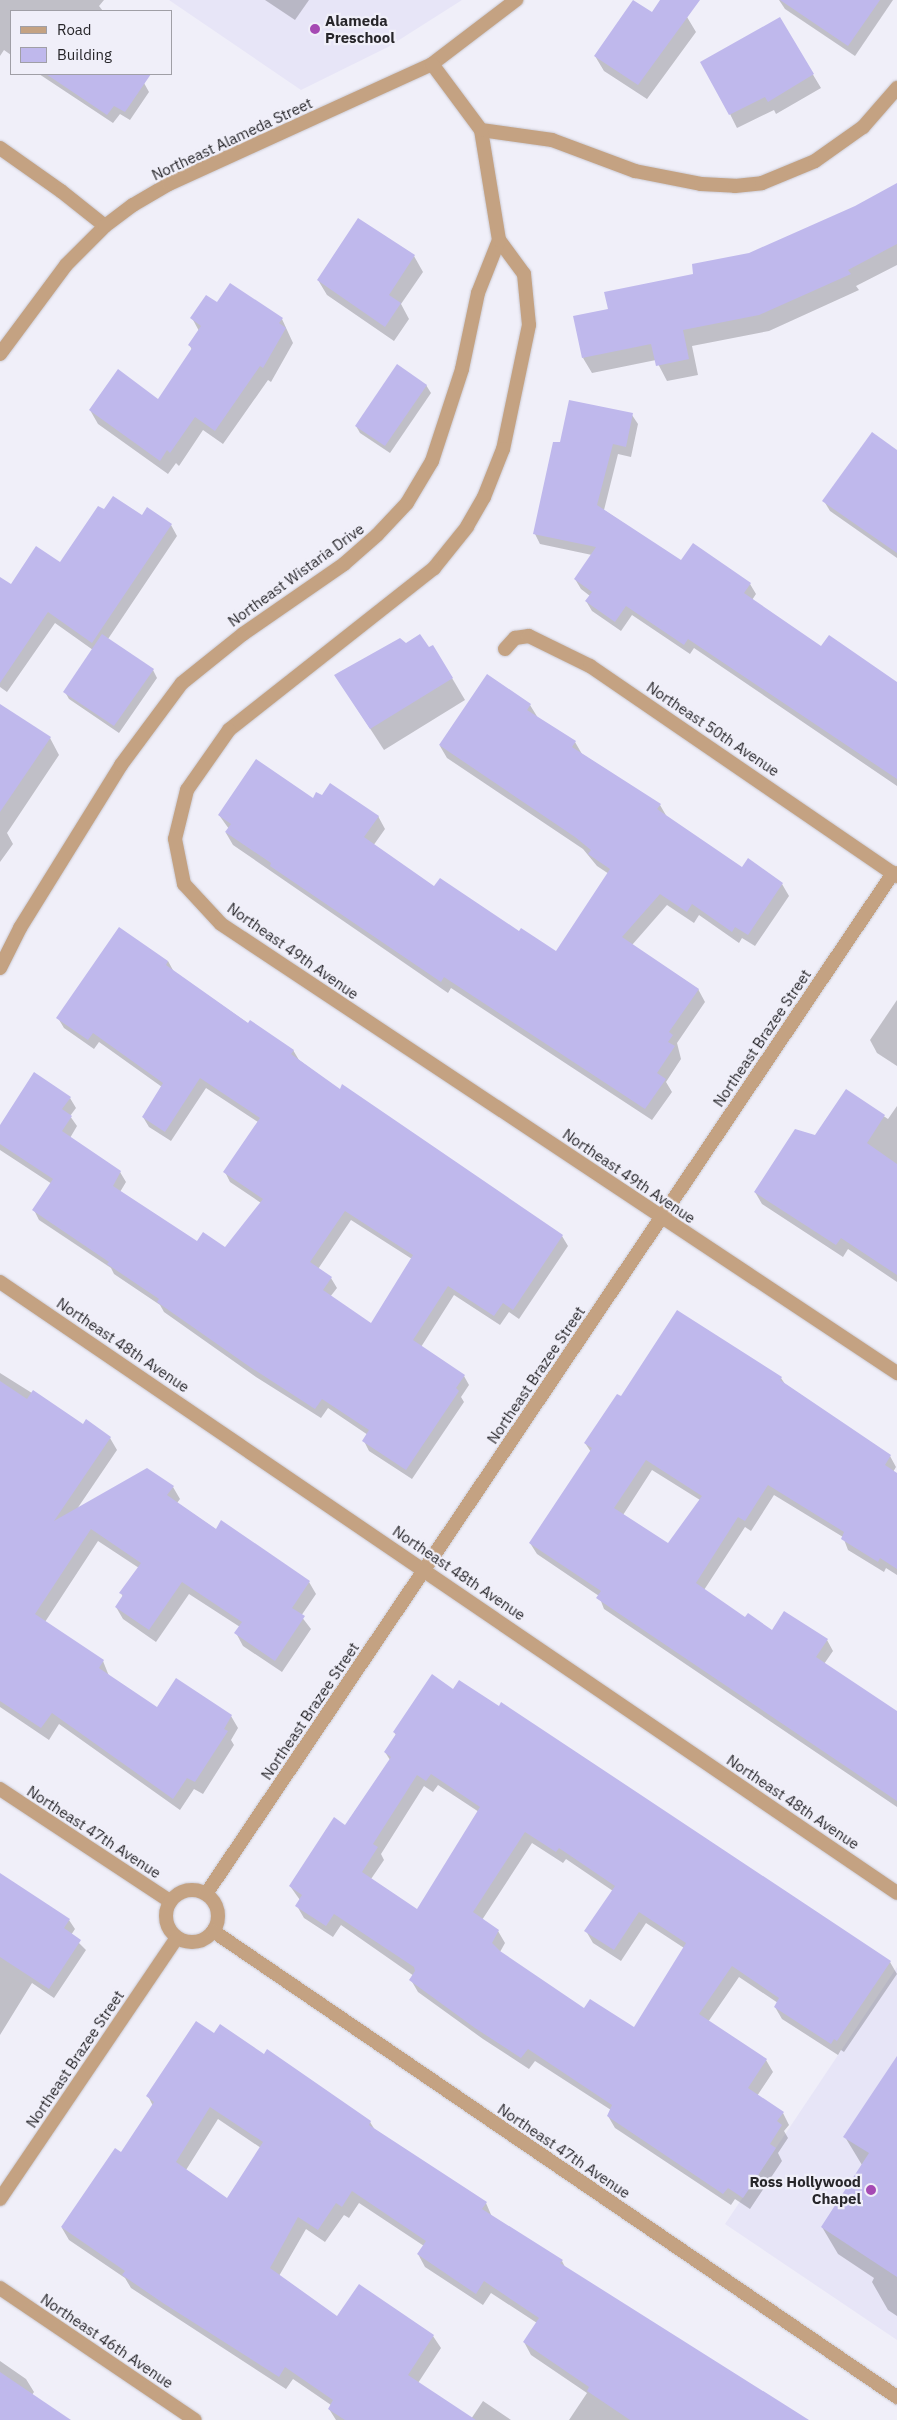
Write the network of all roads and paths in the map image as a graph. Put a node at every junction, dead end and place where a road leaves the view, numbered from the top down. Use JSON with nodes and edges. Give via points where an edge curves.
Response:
{"nodes":[{"id":1,"x":516,"y":0,"type":"edge"},
{"id":2,"x":432,"y":64,"type":"junction"},
{"id":3,"x":897,"y":88,"type":"edge"},
{"id":4,"x":481,"y":130,"type":"junction"},
{"id":5,"x":0,"y":148,"type":"edge"},
{"id":6,"x":105,"y":226,"type":"junction"},
{"id":7,"x":499,"y":240,"type":"junction"},
{"id":8,"x":0,"y":354,"type":"edge"},
{"id":9,"x":505,"y":649,"type":"dead end"},
{"id":10,"x":895,"y":875,"type":"edge"},
{"id":11,"x":0,"y":968,"type":"edge"},
{"id":12,"x":660,"y":1217,"type":"junction"},
{"id":13,"x":0,"y":1282,"type":"edge"},
{"id":14,"x":897,"y":1373,"type":"edge"},
{"id":15,"x":426,"y":1570,"type":"junction"},
{"id":16,"x":0,"y":1789,"type":"edge"},
{"id":17,"x":897,"y":1893,"type":"edge"},
{"id":18,"x":206,"y":1894,"type":"junction"},
{"id":19,"x":170,"y":1901,"type":"junction"},
{"id":20,"x":213,"y":1931,"type":"junction"},
{"id":21,"x":177,"y":1938,"type":"junction"},
{"id":22,"x":0,"y":2199,"type":"edge"},
{"id":23,"x":0,"y":2288,"type":"edge"},
{"id":24,"x":897,"y":2397,"type":"edge"},
{"id":25,"x":195,"y":2420,"type":"edge"}],
"edges":[{"from":1,"to":2,"type":"street","name":"Northeast Alameda Street"},
{"from":2,"to":4,"type":"street"},
{"from":2,"to":6,"type":"street","name":"Northeast Alameda Street","via":[[169,184]]},
{"from":3,"to":4,"type":"street","via":[[863,127],[839,147],[783,176],[753,184],[701,184],[667,178],[635,171],[552,140]]},
{"from":4,"to":7,"type":"street"},
{"from":5,"to":6,"type":"street"},
{"from":6,"to":8,"type":"street","name":"Northeast Alameda Street","via":[[60,272]]},
{"from":7,"to":11,"type":"street","name":"Northeast Wistaria Drive","via":[[478,293],[462,369],[443,436],[407,503],[378,535],[344,564],[243,634],[182,683],[121,765],[20,928]]},
{"from":7,"to":12,"type":"street","name":"Northeast 49th Avenue","via":[[524,274],[529,325],[503,449],[468,527],[434,568],[230,730],[187,790],[175,839],[184,884],[221,924]]},
{"from":9,"to":10,"type":"street","name":"Northeast 50th Avenue","via":[[515,638],[529,636],[590,666]]},
{"from":10,"to":12,"type":"street","name":"Northeast Brazee Street"},
{"from":12,"to":14,"type":"street","name":"Northeast 49th Avenue"},
{"from":12,"to":15,"type":"street","name":"Northeast Brazee Street"},
{"from":13,"to":15,"type":"street","name":"Northeast 48th Avenue"},
{"from":15,"to":17,"type":"street","name":"Northeast 48th Avenue"},
{"from":15,"to":18,"type":"street","name":"Northeast Brazee Street"},
{"from":16,"to":19,"type":"street","name":"Northeast 47th Avenue"},
{"from":18,"to":19,"type":"street","via":[[184,1891]]},
{"from":18,"to":20,"type":"street","via":[[217,1910]]},
{"from":19,"to":21,"type":"street","via":[[166,1920]]},
{"from":20,"to":21,"type":"street","via":[[200,1942],[190,1943]]},
{"from":20,"to":24,"type":"street","name":"Northeast 47th Avenue"},
{"from":21,"to":22,"type":"street","name":"Northeast Brazee Street"},
{"from":23,"to":25,"type":"street","name":"Northeast 46th Avenue"}]}
